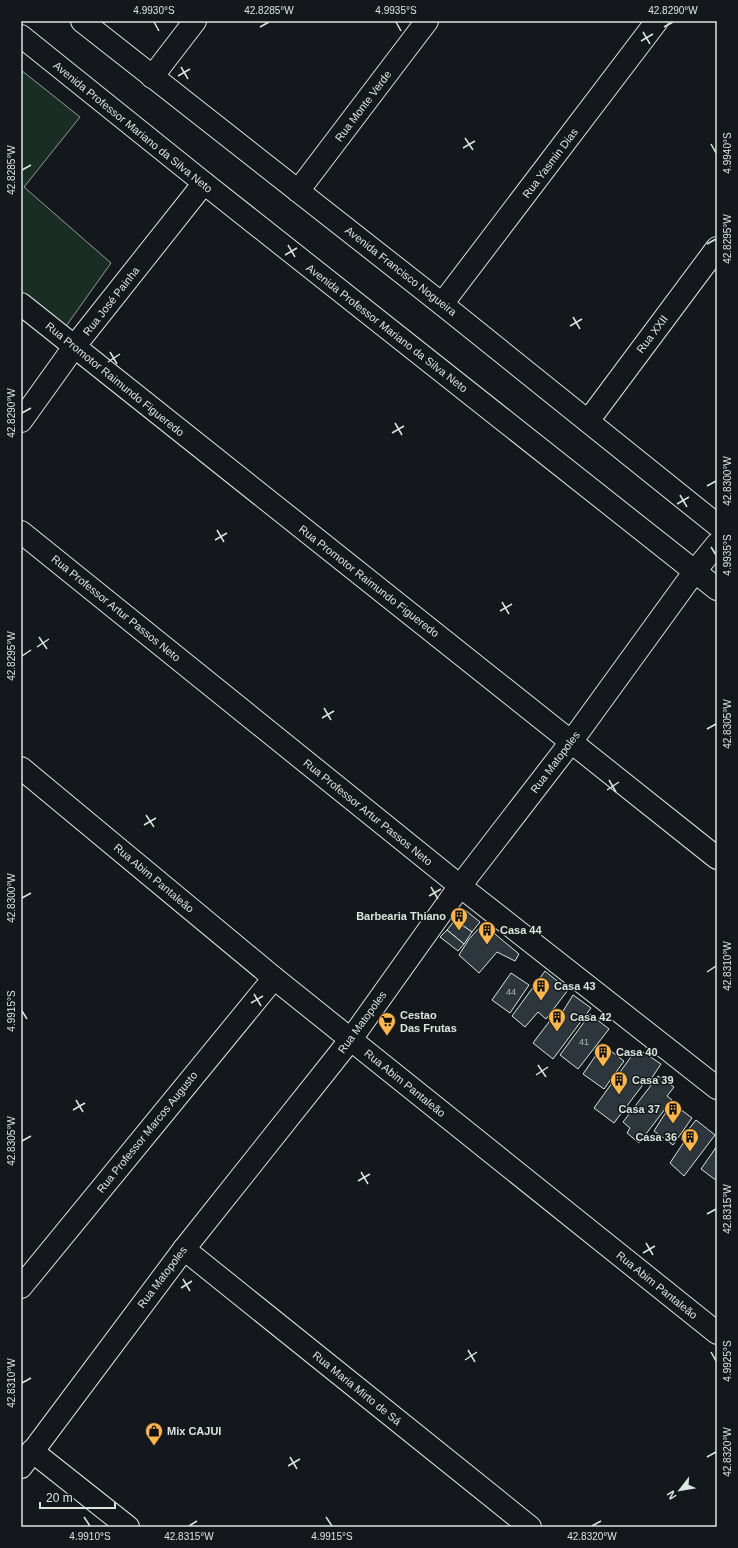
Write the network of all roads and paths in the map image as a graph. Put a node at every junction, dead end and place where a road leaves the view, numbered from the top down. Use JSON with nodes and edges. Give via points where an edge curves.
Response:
{"nodes":[{"id":1,"x":82,"y":21,"type":"edge"},
{"id":2,"x":195,"y":21,"type":"edge"},
{"id":3,"x":427,"y":21,"type":"edge"},
{"id":4,"x":657,"y":21,"type":"edge"},
{"id":5,"x":21,"y":36,"type":"edge"},
{"id":6,"x":152,"y":77,"type":"junction"},
{"id":7,"x":204,"y":183,"type":"junction"},
{"id":8,"x":298,"y":190,"type":"junction"},
{"id":9,"x":717,"y":248,"type":"edge"},
{"id":10,"x":21,"y":304,"type":"edge"},
{"id":11,"x":442,"y":304,"type":"junction"},
{"id":12,"x":74,"y":347,"type":"junction"},
{"id":13,"x":588,"y":420,"type":"junction"},
{"id":14,"x":21,"y":421,"type":"edge"},
{"id":15,"x":717,"y":525,"type":"edge"},
{"id":16,"x":21,"y":532,"type":"edge"},
{"id":17,"x":717,"y":544,"type":"edge"},
{"id":18,"x":695,"y":571,"type":"junction"},
{"id":19,"x":717,"y":589,"type":"edge"},
{"id":20,"x":571,"y":742,"type":"junction"},
{"id":21,"x":21,"y":768,"type":"edge"},
{"id":22,"x":717,"y":858,"type":"edge"},
{"id":23,"x":460,"y":886,"type":"junction"},
{"id":24,"x":274,"y":978,"type":"junction"},
{"id":25,"x":350,"y":1039,"type":"junction"},
{"id":26,"x":717,"y":1088,"type":"edge"},
{"id":27,"x":184,"y":1249,"type":"junction"},
{"id":28,"x":21,"y":1287,"type":"edge"},
{"id":29,"x":717,"y":1333,"type":"edge"},
{"id":30,"x":26,"y":1459,"type":"edge"},
{"id":31,"x":128,"y":1527,"type":"edge"},
{"id":32,"x":530,"y":1527,"type":"edge"}],
"edges":[{"from":1,"to":6,"type":"street","name":"Avenida Francisco Nogueira"},
{"from":2,"to":6,"type":"street"},
{"from":3,"to":8,"type":"street","name":"Rua Monte Verde"},
{"from":4,"to":11,"type":"street","name":"Rua Yasmin Dias"},
{"from":5,"to":7,"type":"street","name":"Avenida Professor Mariano da Silva Neto"},
{"from":6,"to":8,"type":"street","name":"Avenida Francisco Nogueira"},
{"from":7,"to":12,"type":"street","name":"Rua José Painha"},
{"from":7,"to":18,"type":"street","name":"Avenida Professor Mariano da Silva Neto"},
{"from":8,"to":11,"type":"street","name":"Avenida Francisco Nogueira"},
{"from":9,"to":13,"type":"street","name":"Rua XXII"},
{"from":10,"to":12,"type":"street","name":"Rua Promotor Raimundo Figueredo"},
{"from":11,"to":13,"type":"street","name":"Avenida Francisco Nogueira"},
{"from":12,"to":14,"type":"street","name":"Rua José Painha"},
{"from":12,"to":20,"type":"street","name":"Rua Promotor Raimundo Figueredo"},
{"from":13,"to":15,"type":"street","name":"Avenida Francisco Nogueira"},
{"from":16,"to":23,"type":"street","name":"Rua Professor Artur Passos Neto"},
{"from":17,"to":18,"type":"street","name":"Rua Matopoles"},
{"from":18,"to":19,"type":"street","name":"Avenida Professor Mariano da Silva Neto"},
{"from":18,"to":20,"type":"street","name":"Rua Matopoles"},
{"from":20,"to":22,"type":"street","name":"Rua Promotor Raimundo Figueredo"},
{"from":20,"to":23,"type":"street","name":"Rua Matopoles"},
{"from":21,"to":24,"type":"street","name":"Rua Abim Pantaleão"},
{"from":23,"to":25,"type":"street","name":"Rua Matopoles"},
{"from":23,"to":26,"type":"street","name":"Rua Professor Artur Passos Neto"},
{"from":24,"to":25,"type":"street","name":"Rua Abim Pantaleão"},
{"from":24,"to":28,"type":"street","name":"Rua Professor Marcos Augusto"},
{"from":25,"to":27,"type":"street","name":"Rua Matopoles"},
{"from":25,"to":29,"type":"street","name":"Rua Abim Pantaleão"},
{"from":27,"to":30,"type":"street","name":"Rua Matopoles"},
{"from":27,"to":32,"type":"street","name":"Rua Maria Mirto de Sá"},
{"from":30,"to":31,"type":"street"}]}
